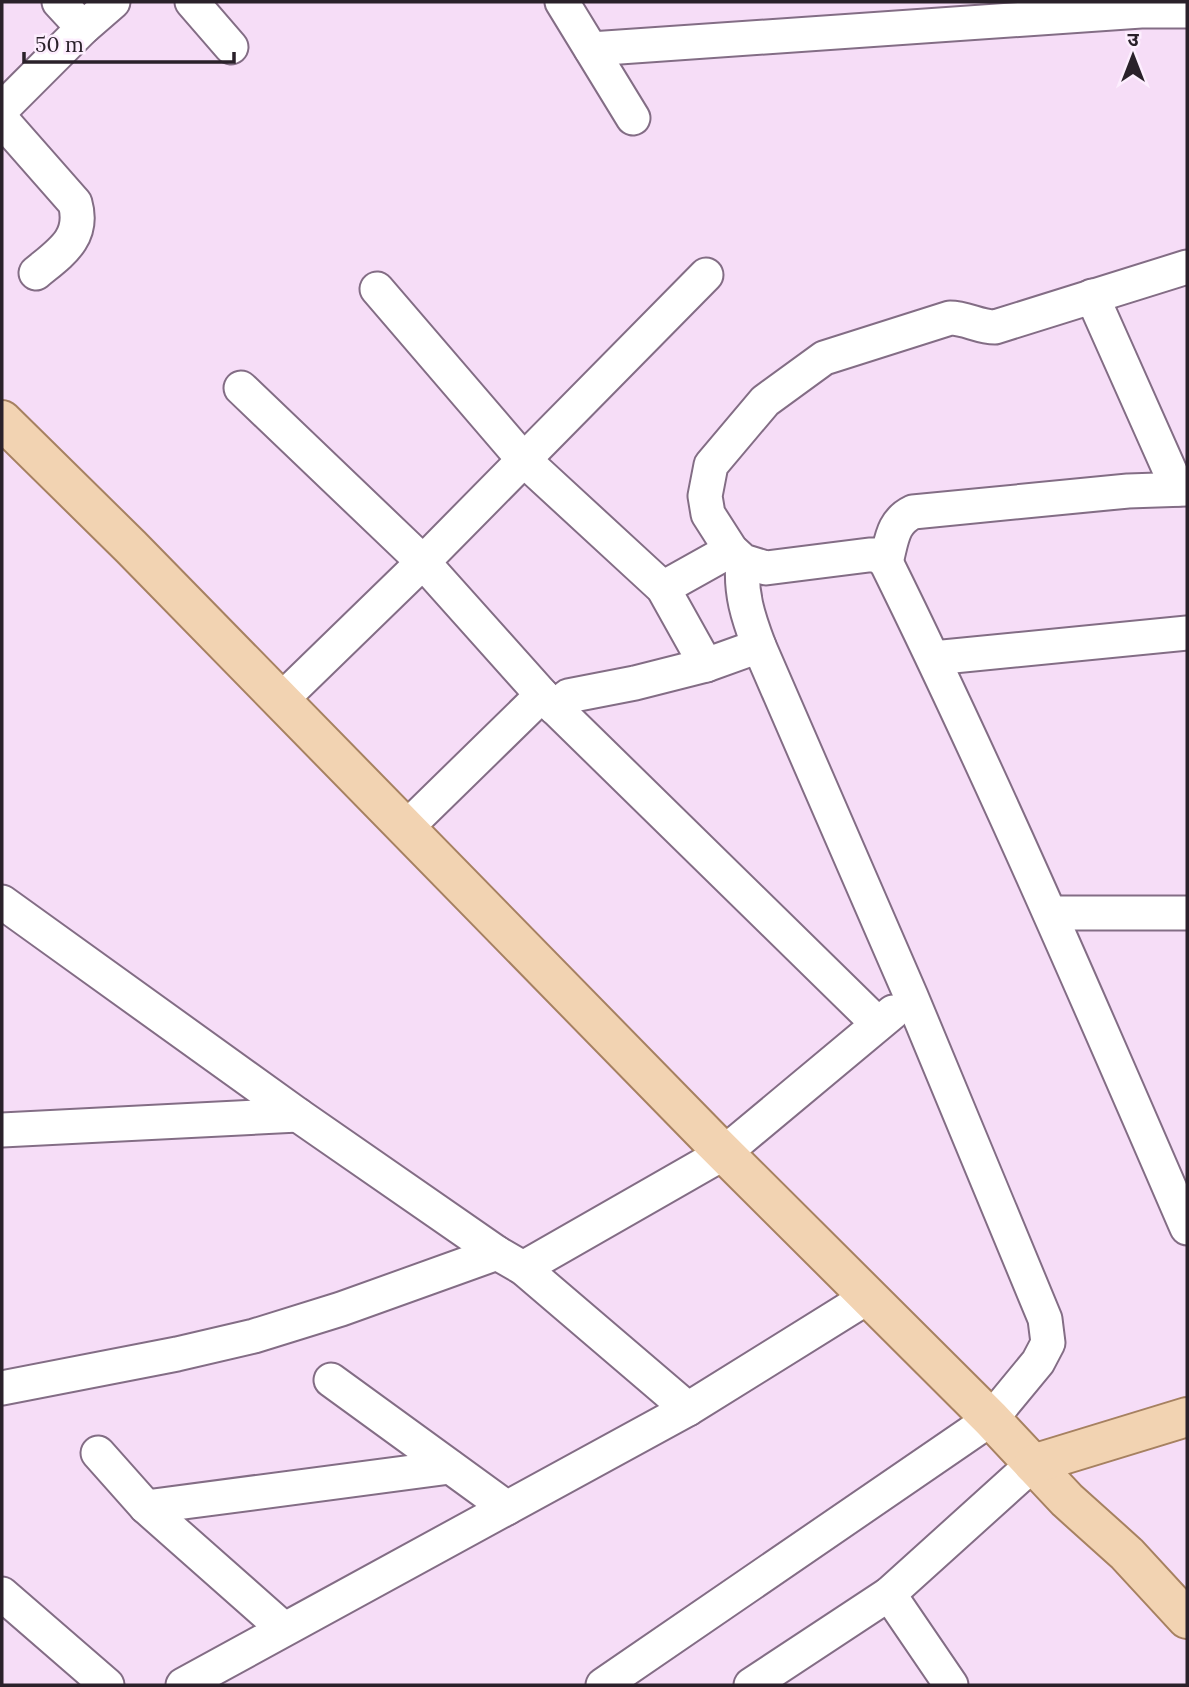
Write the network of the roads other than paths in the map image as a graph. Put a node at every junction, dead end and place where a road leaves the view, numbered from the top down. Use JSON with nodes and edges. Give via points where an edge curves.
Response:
{"nodes":[{"id":1,"x":59,"y":2,"type":"edge"},
{"id":2,"x":113,"y":2,"type":"edge"},
{"id":3,"x":192,"y":2,"type":"edge"},
{"id":4,"x":562,"y":2,"type":"edge"},
{"id":5,"x":1187,"y":10,"type":"edge"},
{"id":6,"x":83,"y":28,"type":"junction"},
{"id":7,"x":230,"y":47,"type":"dead end"},
{"id":8,"x":591,"y":49,"type":"junction"},
{"id":9,"x":2,"y":109,"type":"edge"},
{"id":10,"x":633,"y":118,"type":"dead end"},
{"id":11,"x":2,"y":120,"type":"edge"},
{"id":12,"x":1187,"y":267,"type":"edge"},
{"id":13,"x":36,"y":273,"type":"dead end"},
{"id":14,"x":706,"y":275,"type":"dead end"},
{"id":15,"x":377,"y":289,"type":"dead end"},
{"id":16,"x":1092,"y":296,"type":"junction"},
{"id":17,"x":240,"y":388,"type":"dead end"},
{"id":18,"x":2,"y":420,"type":"edge"},
{"id":19,"x":523,"y":459,"type":"junction"},
{"id":20,"x":1183,"y":489,"type":"edge"},
{"id":21,"x":737,"y":556,"type":"junction"},
{"id":22,"x":422,"y":562,"type":"junction"},
{"id":23,"x":886,"y":562,"type":"junction"},
{"id":24,"x":663,"y":588,"type":"junction"},
{"id":25,"x":1187,"y":633,"type":"edge"},
{"id":26,"x":759,"y":646,"type":"junction"},
{"id":27,"x":933,"y":658,"type":"junction"},
{"id":28,"x":706,"y":665,"type":"junction"},
{"id":29,"x":281,"y":700,"type":"junction"},
{"id":30,"x":548,"y":701,"type":"junction"},
{"id":31,"x":405,"y":828,"type":"junction"},
{"id":32,"x":2,"y":902,"type":"edge"},
{"id":33,"x":1049,"y":912,"type":"junction"},
{"id":34,"x":1187,"y":914,"type":"edge"},
{"id":35,"x":911,"y":996,"type":"junction"},
{"id":36,"x":877,"y":1024,"type":"junction"},
{"id":37,"x":298,"y":1115,"type":"junction"},
{"id":38,"x":8,"y":1125,"type":"edge"},
{"id":39,"x":724,"y":1153,"type":"junction"},
{"id":40,"x":1187,"y":1228,"type":"edge"},
{"id":41,"x":510,"y":1260,"type":"junction"},
{"id":42,"x":868,"y":1297,"type":"junction"},
{"id":43,"x":331,"y":1380,"type":"dead end"},
{"id":44,"x":2,"y":1388,"type":"edge"},
{"id":45,"x":688,"y":1409,"type":"junction"},
{"id":46,"x":1187,"y":1417,"type":"edge"},
{"id":47,"x":991,"y":1419,"type":"junction"},
{"id":48,"x":98,"y":1453,"type":"dead end"},
{"id":49,"x":1033,"y":1464,"type":"junction"},
{"id":50,"x":450,"y":1467,"type":"junction"},
{"id":51,"x":146,"y":1507,"type":"junction"},
{"id":52,"x":507,"y":1508,"type":"junction"},
{"id":53,"x":2,"y":1594,"type":"edge"},
{"id":54,"x":889,"y":1594,"type":"junction"},
{"id":55,"x":1187,"y":1619,"type":"edge"},
{"id":56,"x":284,"y":1629,"type":"junction"},
{"id":57,"x":763,"y":1682,"type":"edge"},
{"id":58,"x":107,"y":1685,"type":"edge"},
{"id":59,"x":183,"y":1685,"type":"edge"},
{"id":60,"x":603,"y":1685,"type":"edge"},
{"id":61,"x":951,"y":1685,"type":"edge"}],
"edges":[{"from":1,"to":6,"type":"street"},
{"from":2,"to":6,"type":"street"},
{"from":3,"to":7,"type":"street"},
{"from":4,"to":8,"type":"street"},
{"from":5,"to":8,"type":"street"},
{"from":6,"to":9,"type":"street"},
{"from":8,"to":10,"type":"street"},
{"from":11,"to":13,"type":"street","via":[[75,203],[79,218],[64,249]]},
{"from":12,"to":16,"type":"street"},
{"from":14,"to":19,"type":"street"},
{"from":15,"to":19,"type":"street"},
{"from":16,"to":20,"type":"street"},
{"from":16,"to":21,"type":"street","via":[[995,327],[950,318],[824,358],[765,401],[711,465],[705,496],[708,514]]},
{"from":17,"to":22,"type":"street"},
{"from":18,"to":29,"type":"main road"},
{"from":19,"to":22,"type":"street"},
{"from":19,"to":24,"type":"street"},
{"from":20,"to":23,"type":"street","via":[[913,512],[895,527]]},
{"from":21,"to":23,"type":"street","via":[[766,568],[869,555]]},
{"from":21,"to":24,"type":"street"},
{"from":21,"to":26,"type":"street","via":[[746,611]]},
{"from":22,"to":29,"type":"street"},
{"from":22,"to":30,"type":"street"},
{"from":23,"to":27,"type":"street"},
{"from":24,"to":28,"type":"street"},
{"from":25,"to":27,"type":"street"},
{"from":26,"to":28,"type":"street"},
{"from":26,"to":35,"type":"street"},
{"from":27,"to":33,"type":"street"},
{"from":28,"to":30,"type":"street"},
{"from":29,"to":31,"type":"main road"},
{"from":30,"to":31,"type":"street"},
{"from":30,"to":36,"type":"street"},
{"from":31,"to":39,"type":"main road"},
{"from":32,"to":37,"type":"street"},
{"from":33,"to":34,"type":"street"},
{"from":33,"to":40,"type":"street"},
{"from":35,"to":36,"type":"street"},
{"from":35,"to":47,"type":"street","via":[[1045,1319],[1048,1343],[1038,1362]]},
{"from":36,"to":39,"type":"street"},
{"from":37,"to":38,"type":"street"},
{"from":37,"to":41,"type":"street"},
{"from":39,"to":41,"type":"street"},
{"from":39,"to":42,"type":"main road"},
{"from":41,"to":44,"type":"street","via":[[254,1336]]},
{"from":41,"to":45,"type":"street"},
{"from":42,"to":45,"type":"street"},
{"from":42,"to":47,"type":"main road"},
{"from":43,"to":50,"type":"street"},
{"from":45,"to":52,"type":"street"},
{"from":46,"to":49,"type":"main road"},
{"from":47,"to":49,"type":"main road"},
{"from":47,"to":60,"type":"street"},
{"from":48,"to":51,"type":"street"},
{"from":49,"to":54,"type":"street"},
{"from":49,"to":55,"type":"main road"},
{"from":50,"to":51,"type":"street"},
{"from":50,"to":52,"type":"street"},
{"from":51,"to":56,"type":"street"},
{"from":52,"to":56,"type":"street"},
{"from":53,"to":58,"type":"street"},
{"from":54,"to":57,"type":"street"},
{"from":54,"to":61,"type":"street"},
{"from":56,"to":59,"type":"street"}]}
